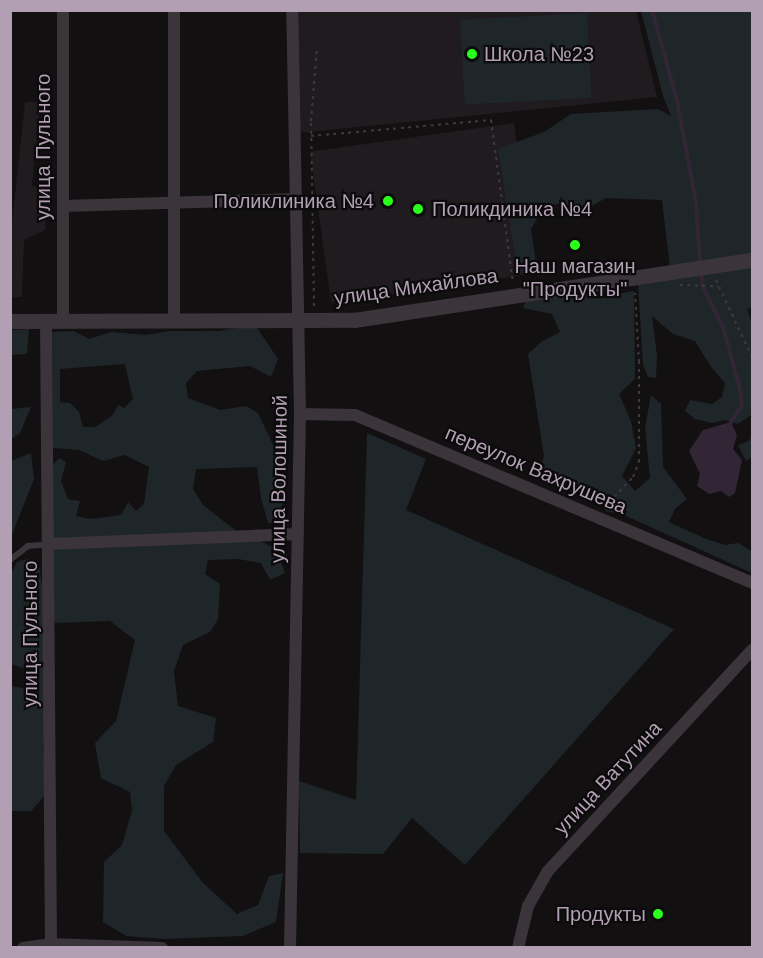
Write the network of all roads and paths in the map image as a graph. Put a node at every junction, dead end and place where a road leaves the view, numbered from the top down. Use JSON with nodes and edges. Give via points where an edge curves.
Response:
{"nodes":[{"id":1,"x":63,"y":10,"type":"edge"},
{"id":2,"x":174,"y":10,"type":"edge"},
{"id":3,"x":292,"y":10,"type":"edge"},
{"id":4,"x":316,"y":45,"type":"dead end"},
{"id":5,"x":311,"y":136,"type":"junction"},
{"id":6,"x":297,"y":199,"type":"junction"},
{"id":7,"x":174,"y":202,"type":"junction"},
{"id":8,"x":63,"y":206,"type":"junction"},
{"id":9,"x":753,"y":260,"type":"edge"},
{"id":10,"x":704,"y":267,"type":"junction"},
{"id":11,"x":632,"y":278,"type":"junction"},
{"id":12,"x":699,"y":285,"type":"dead end"},
{"id":13,"x":718,"y":286,"type":"junction"},
{"id":14,"x":514,"y":294,"type":"junction"},
{"id":15,"x":63,"y":320,"type":"junction"},
{"id":16,"x":174,"y":320,"type":"junction"},
{"id":17,"x":10,"y":321,"type":"edge"},
{"id":18,"x":46,"y":321,"type":"junction"},
{"id":19,"x":307,"y":321,"type":"junction"},
{"id":20,"x":753,"y":357,"type":"edge"},
{"id":21,"x":300,"y":414,"type":"junction"},
{"id":22,"x":595,"y":516,"type":"junction"},
{"id":23,"x":298,"y":534,"type":"junction"},
{"id":24,"x":49,"y":544,"type":"junction"},
{"id":25,"x":10,"y":560,"type":"edge"},
{"id":26,"x":753,"y":583,"type":"edge"},
{"id":27,"x":753,"y":650,"type":"edge"},
{"id":28,"x":51,"y":946,"type":"edge"},
{"id":29,"x":24,"y":948,"type":"edge"},
{"id":30,"x":162,"y":948,"type":"edge"},
{"id":31,"x":290,"y":948,"type":"edge"},
{"id":32,"x":518,"y":948,"type":"edge"}],
"edges":[{"from":1,"to":8,"type":"street","name":"улица Пульного"},
{"from":2,"to":7,"type":"street"},
{"from":3,"to":6,"type":"street","name":"улица Волошиной"},
{"from":4,"to":5,"type":"path"},
{"from":5,"to":14,"type":"path","via":[[491,120]]},
{"from":5,"to":19,"type":"path"},
{"from":6,"to":7,"type":"street"},
{"from":6,"to":19,"type":"street","name":"улица Волошиной"},
{"from":7,"to":8,"type":"street"},
{"from":7,"to":16,"type":"street"},
{"from":8,"to":15,"type":"street","name":"улица Пульного"},
{"from":9,"to":10,"type":"street","name":"улица Михайлова"},
{"from":10,"to":11,"type":"street","name":"улица Михайлова"},
{"from":10,"to":13,"type":"path"},
{"from":11,"to":14,"type":"street","name":"улица Михайлова"},
{"from":11,"to":22,"type":"path","via":[[639,362],[639,462],[633,477]]},
{"from":12,"to":13,"type":"path"},
{"from":13,"to":20,"type":"path"},
{"from":14,"to":19,"type":"street","name":"улица Михайлова","via":[[354,321]]},
{"from":15,"to":16,"type":"street","name":"улица Михайлова"},
{"from":15,"to":18,"type":"street","name":"улица Михайлова"},
{"from":16,"to":19,"type":"street","name":"улица Михайлова"},
{"from":17,"to":18,"type":"street","name":"улица Михайлова"},
{"from":18,"to":24,"type":"street","name":"улица Пульного"},
{"from":19,"to":21,"type":"street","name":"улица Волошиной"},
{"from":21,"to":22,"type":"street","name":"переулок Вахрушева","via":[[355,415]]},
{"from":21,"to":23,"type":"street","name":"улица Волошиной"},
{"from":22,"to":26,"type":"street","name":"переулок Вахрушева"},
{"from":23,"to":24,"type":"street"},
{"from":23,"to":31,"type":"street","name":"улица Волошиной"},
{"from":24,"to":25,"type":"lane","via":[[28,546]]},
{"from":24,"to":28,"type":"street","name":"улица Пульного"},
{"from":27,"to":32,"type":"street","name":"улица Ватутина","via":[[548,871],[528,906]]},
{"from":28,"to":29,"type":"street"},
{"from":28,"to":30,"type":"street"}]}
